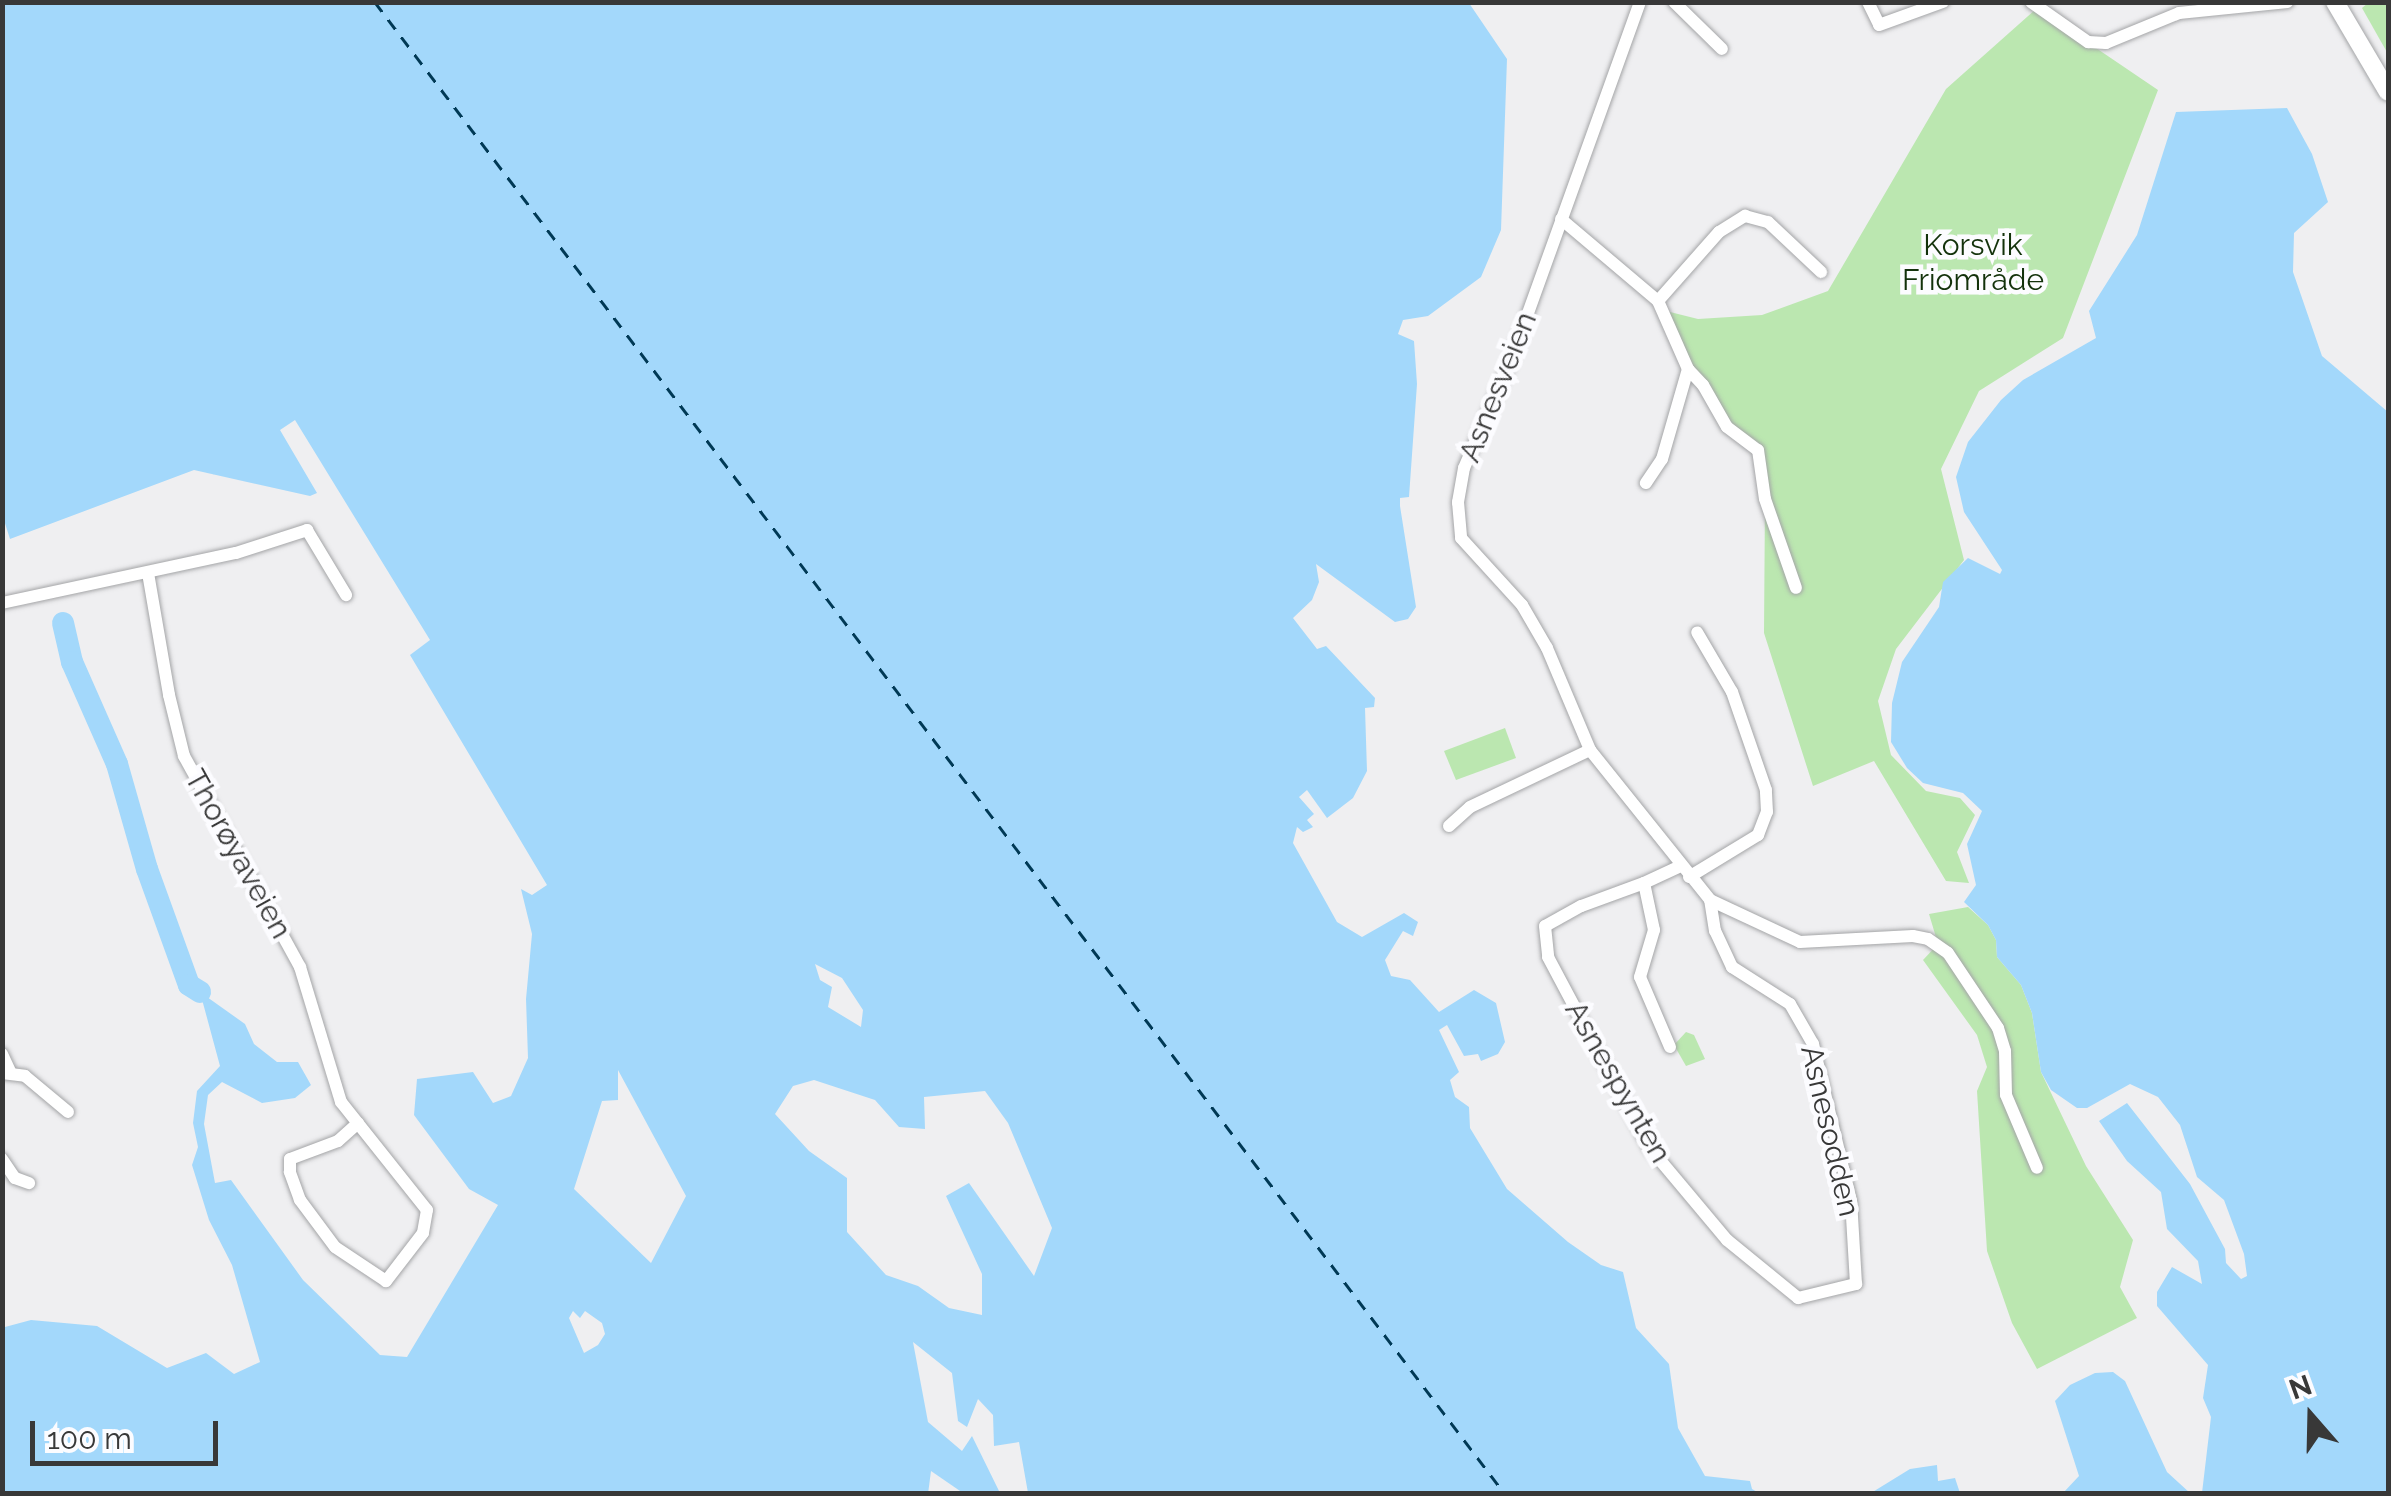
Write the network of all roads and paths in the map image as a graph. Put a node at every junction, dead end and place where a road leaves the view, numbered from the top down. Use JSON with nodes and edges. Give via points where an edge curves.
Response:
{"nodes":[{"id":1,"x":1640,"y":2,"type":"edge"},
{"id":2,"x":1674,"y":2,"type":"edge"},
{"id":3,"x":1868,"y":2,"type":"edge"},
{"id":4,"x":1943,"y":2,"type":"edge"},
{"id":5,"x":2031,"y":2,"type":"edge"},
{"id":6,"x":2155,"y":2,"type":"edge"},
{"id":7,"x":2287,"y":2,"type":"edge"},
{"id":8,"x":2335,"y":2,"type":"edge"},
{"id":9,"x":2162,"y":18,"type":"junction"},
{"id":10,"x":1722,"y":48,"type":"dead end"},
{"id":11,"x":2388,"y":92,"type":"edge"},
{"id":12,"x":1561,"y":219,"type":"junction"},
{"id":13,"x":1821,"y":272,"type":"dead end"},
{"id":14,"x":1658,"y":301,"type":"junction"},
{"id":15,"x":1688,"y":369,"type":"junction"},
{"id":16,"x":1646,"y":483,"type":"dead end"},
{"id":17,"x":148,"y":573,"type":"junction"},
{"id":18,"x":1796,"y":588,"type":"dead end"},
{"id":19,"x":346,"y":595,"type":"dead end"},
{"id":20,"x":2,"y":603,"type":"edge"},
{"id":21,"x":1697,"y":632,"type":"dead end"},
{"id":22,"x":1590,"y":750,"type":"junction"},
{"id":23,"x":1449,"y":826,"type":"dead end"},
{"id":24,"x":1684,"y":872,"type":"junction"},
{"id":25,"x":1644,"y":883,"type":"junction"},
{"id":26,"x":1710,"y":900,"type":"junction"},
{"id":27,"x":1670,"y":1047,"type":"dead end"},
{"id":28,"x":2,"y":1054,"type":"edge"},
{"id":29,"x":6,"y":1072,"type":"edge"},
{"id":30,"x":68,"y":1112,"type":"dead end"},
{"id":31,"x":358,"y":1123,"type":"junction"},
{"id":32,"x":2,"y":1159,"type":"edge"},
{"id":33,"x":2037,"y":1168,"type":"dead end"},
{"id":34,"x":29,"y":1183,"type":"dead end"},
{"id":35,"x":1856,"y":1284,"type":"joint"}],
"edges":[{"from":1,"to":12,"type":"street","name":"Asnesveien"},
{"from":2,"to":10,"type":"street"},
{"from":3,"to":4,"type":"street","via":[[1879,25]]},
{"from":5,"to":9,"type":"street","via":[[2088,42],[2118,41]]},
{"from":6,"to":9,"type":"street"},
{"from":7,"to":9,"type":"street"},
{"from":8,"to":11,"type":"main road"},
{"from":12,"to":14,"type":"street"},
{"from":12,"to":22,"type":"street","name":"Asnesveien","via":[[1512,360],[1464,468],[1458,522],[1470,552],[1534,625]]},
{"from":13,"to":14,"type":"street","via":[[1768,222],[1746,216],[1720,232]]},
{"from":14,"to":15,"type":"street"},
{"from":15,"to":16,"type":"street","via":[[1662,459]]},
{"from":15,"to":18,"type":"street","via":[[1727,427],[1758,450],[1765,499]]},
{"from":17,"to":19,"type":"street","via":[[307,530]]},
{"from":17,"to":20,"type":"street"},
{"from":17,"to":31,"type":"street","name":"Thorøyaveien","via":[[184,756],[300,967],[334,1088]]},
{"from":21,"to":24,"type":"street","name":"Asnespynten","via":[[1732,692],[1766,790],[1767,812],[1758,835]]},
{"from":22,"to":23,"type":"street","via":[[1470,807]]},
{"from":22,"to":24,"type":"street","name":"Asnesveien"},
{"from":24,"to":25,"type":"street","name":"Asnespynten"},
{"from":24,"to":26,"type":"street","name":"Asnesveien"},
{"from":25,"to":27,"type":"street","name":"Asnespynten","via":[[1654,930],[1640,977]]},
{"from":25,"to":35,"type":"street","name":"Asnespynten","via":[[1546,926],[1548,957],[1649,1147],[1727,1240],[1798,1298]]},
{"from":26,"to":33,"type":"street","name":"Asnesveien","via":[[1800,942],[1913,936],[1938,944],[1998,1028],[2006,1095]]},
{"from":26,"to":35,"type":"street","name":"Asnesodden","via":[[1715,931],[1732,966],[1790,1004],[1813,1044],[1850,1201]]},
{"from":28,"to":29,"type":"street"},
{"from":29,"to":30,"type":"street","via":[[34,1082]]},
{"from":31,"to":31,"type":"street","name":"Thorøyaveien","via":[[427,1210],[423,1234],[386,1281],[336,1247],[300,1200],[290,1172],[290,1159],[332,1145]]},
{"from":32,"to":34,"type":"street","via":[[15,1178]]}]}
